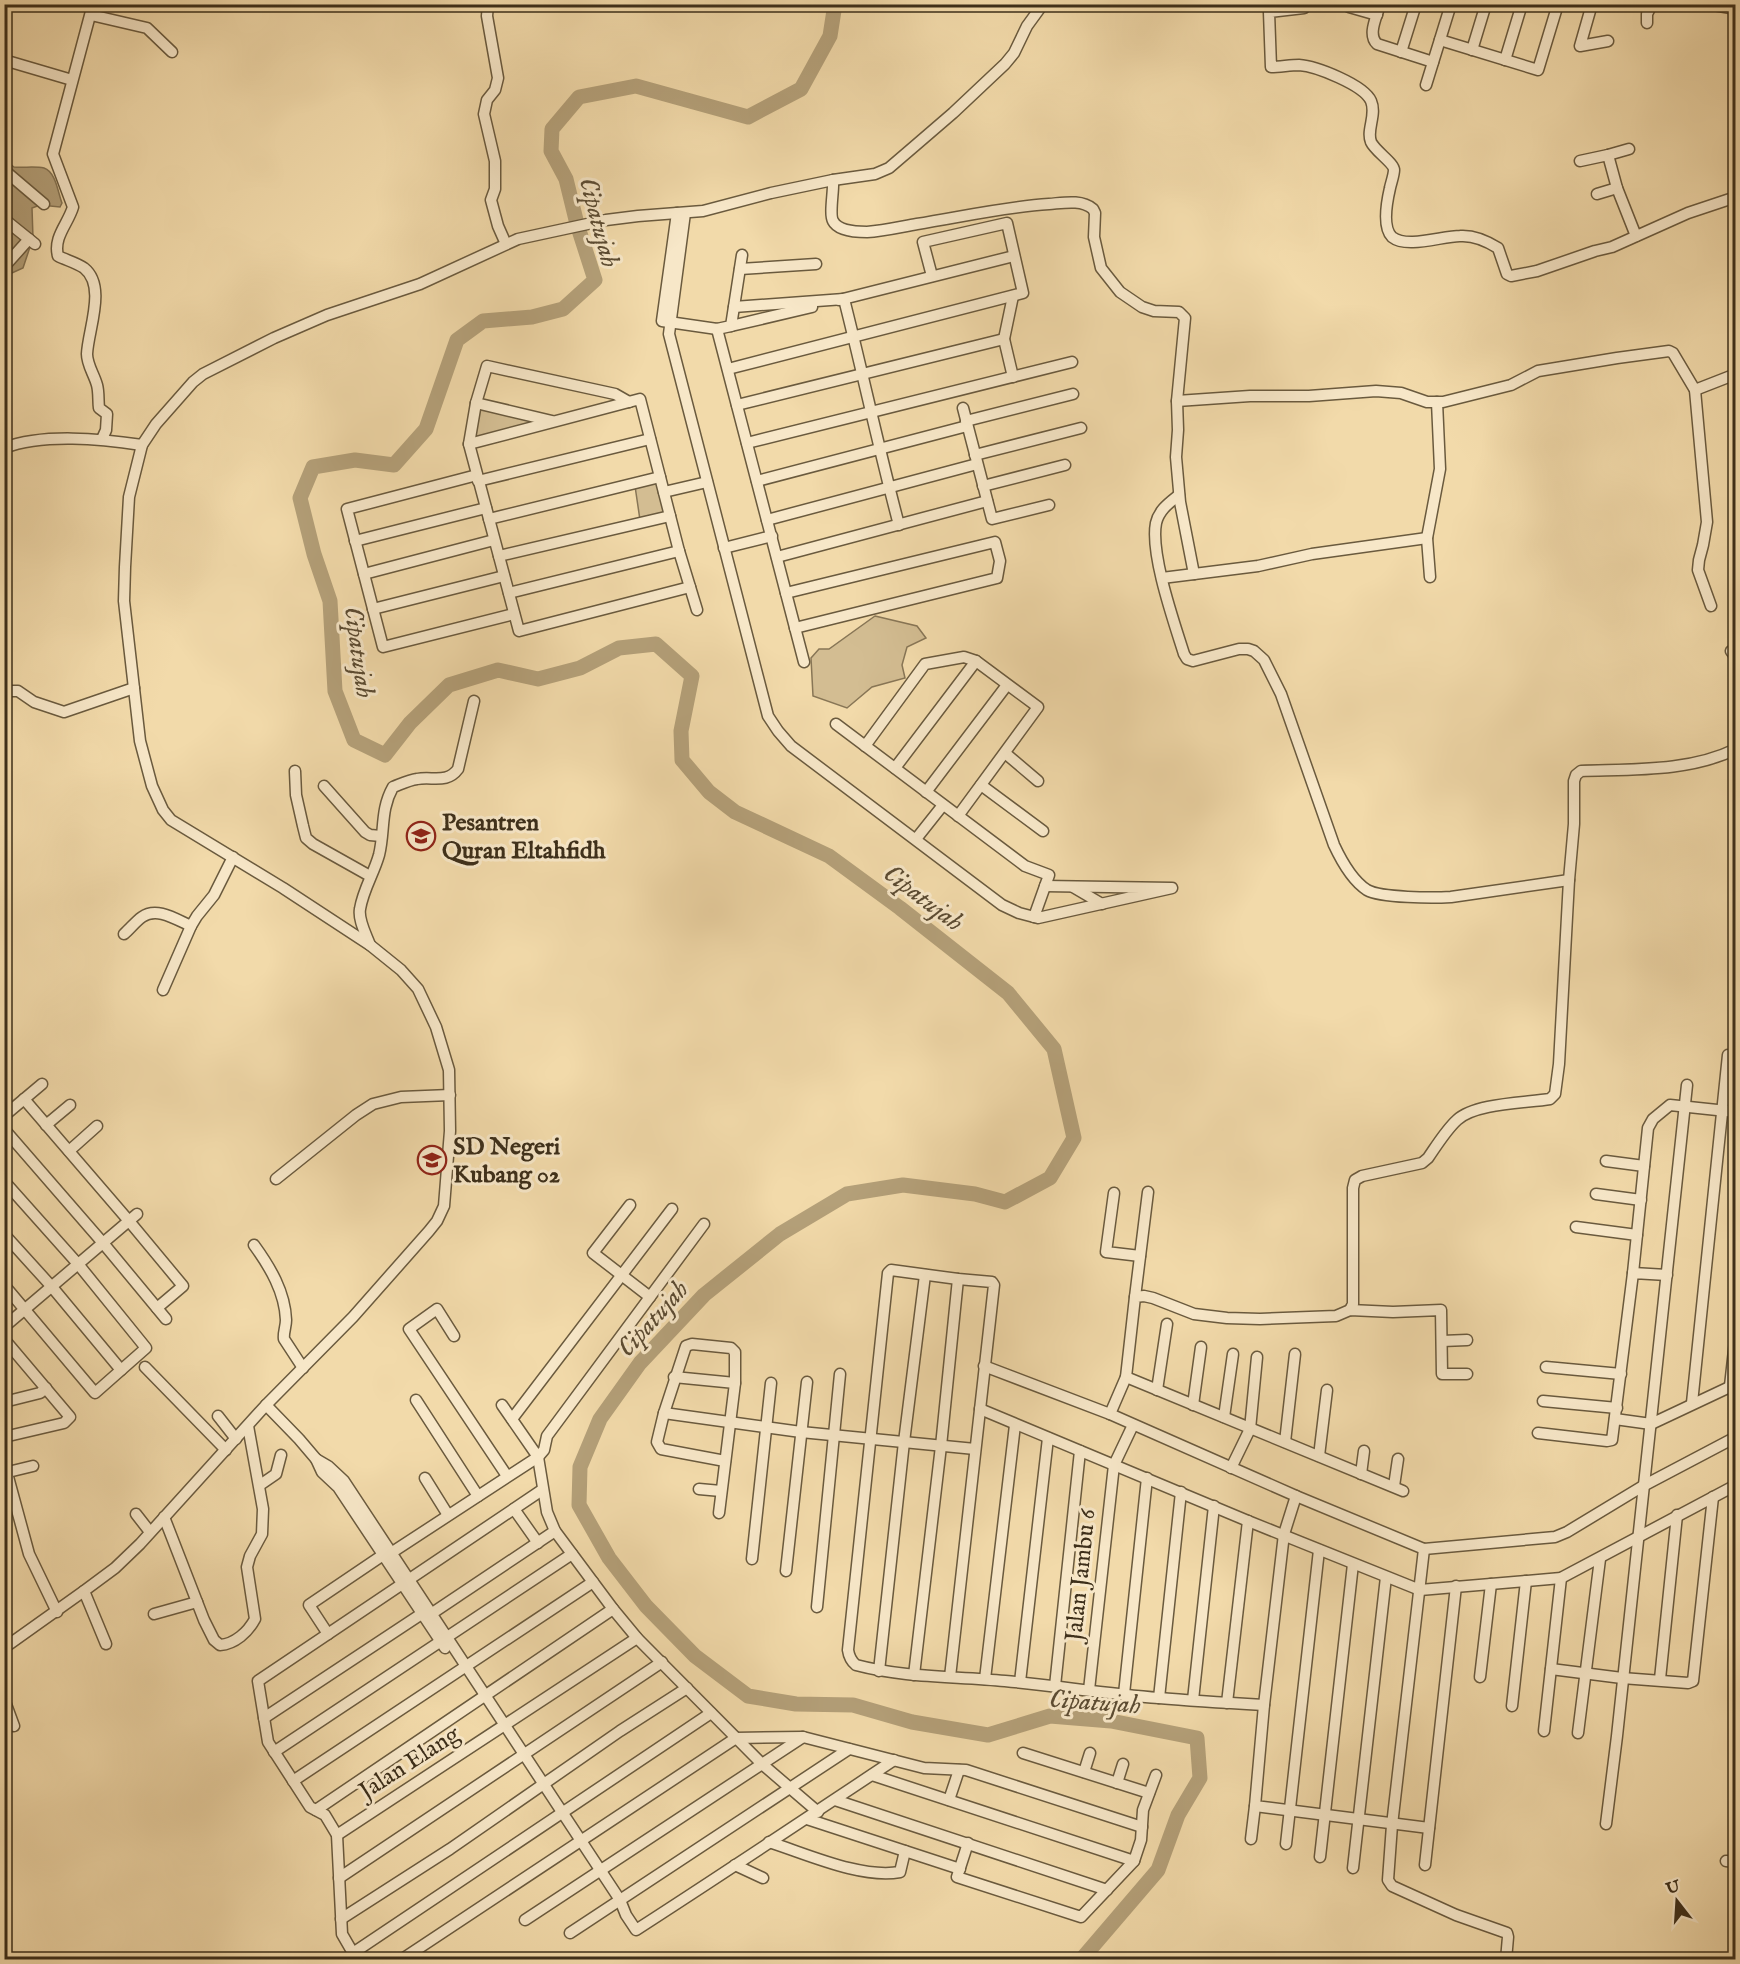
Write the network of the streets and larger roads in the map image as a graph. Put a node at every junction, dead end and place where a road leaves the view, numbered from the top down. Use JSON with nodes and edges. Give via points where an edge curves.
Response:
{"nodes":[{"id":1,"x":488,"y":4,"type":"edge"},
{"id":2,"x":1042,"y":4,"type":"edge"},
{"id":3,"x":1307,"y":4,"type":"edge"},
{"id":4,"x":1347,"y":4,"type":"edge"},
{"id":5,"x":1416,"y":4,"type":"edge"},
{"id":6,"x":1451,"y":4,"type":"edge"},
{"id":7,"x":1486,"y":4,"type":"edge"},
{"id":8,"x":1522,"y":4,"type":"edge"},
{"id":9,"x":1558,"y":4,"type":"edge"},
{"id":10,"x":1593,"y":4,"type":"edge"},
{"id":11,"x":1652,"y":4,"type":"edge"},
{"id":12,"x":1708,"y":4,"type":"edge"},
{"id":13,"x":1736,"y":9,"type":"edge"},
{"id":14,"x":92,"y":10,"type":"edge"},
{"id":15,"x":1379,"y":10,"type":"edge"},
{"id":16,"x":1647,"y":23,"type":"dead end"},
{"id":17,"x":1440,"y":40,"type":"junction"},
{"id":18,"x":1608,"y":41,"type":"dead end"},
{"id":19,"x":1472,"y":50,"type":"junction"},
{"id":20,"x":172,"y":52,"type":"dead end"},
{"id":21,"x":1401,"y":52,"type":"junction"},
{"id":22,"x":4,"y":60,"type":"edge"},
{"id":23,"x":1505,"y":60,"type":"junction"},
{"id":24,"x":1433,"y":62,"type":"junction"},
{"id":25,"x":72,"y":81,"type":"junction"},
{"id":26,"x":1426,"y":85,"type":"dead end"},
{"id":27,"x":1629,"y":149,"type":"dead end"},
{"id":28,"x":1608,"y":155,"type":"junction"},
{"id":29,"x":1580,"y":161,"type":"dead end"},
{"id":30,"x":4,"y":170,"type":"edge"},
{"id":31,"x":833,"y":180,"type":"junction"},
{"id":32,"x":1617,"y":188,"type":"junction"},
{"id":33,"x":1598,"y":194,"type":"dead end"},
{"id":34,"x":1736,"y":197,"type":"edge"},
{"id":35,"x":44,"y":204,"type":"dead end"},
{"id":36,"x":681,"y":213,"type":"junction"},
{"id":37,"x":4,"y":219,"type":"edge"},
{"id":38,"x":1636,"y":236,"type":"junction"},
{"id":39,"x":30,"y":239,"type":"junction"},
{"id":40,"x":506,"y":244,"type":"junction"},
{"id":41,"x":742,"y":255,"type":"dead end"},
{"id":42,"x":1014,"y":256,"type":"junction"},
{"id":43,"x":4,"y":258,"type":"edge"},
{"id":44,"x":816,"y":264,"type":"dead end"},
{"id":45,"x":4,"y":267,"type":"edge"},
{"id":46,"x":740,"y":269,"type":"junction"},
{"id":47,"x":932,"y":276,"type":"junction"},
{"id":48,"x":1013,"y":296,"type":"junction"},
{"id":49,"x":844,"y":299,"type":"junction"},
{"id":50,"x":734,"y":307,"type":"junction"},
{"id":51,"x":670,"y":322,"type":"junction"},
{"id":52,"x":731,"y":326,"type":"junction"},
{"id":53,"x":717,"y":329,"type":"junction"},
{"id":54,"x":853,"y":337,"type":"junction"},
{"id":55,"x":1005,"y":339,"type":"junction"},
{"id":56,"x":1072,"y":362,"type":"dead end"},
{"id":57,"x":728,"y":369,"type":"junction"},
{"id":58,"x":863,"y":374,"type":"junction"},
{"id":59,"x":1736,"y":374,"type":"edge"},
{"id":60,"x":1013,"y":377,"type":"junction"},
{"id":61,"x":1695,"y":390,"type":"junction"},
{"id":62,"x":1074,"y":394,"type":"dead end"},
{"id":63,"x":635,"y":400,"type":"junction"},
{"id":64,"x":1177,"y":401,"type":"junction"},
{"id":65,"x":1437,"y":402,"type":"junction"},
{"id":66,"x":476,"y":403,"type":"junction"},
{"id":67,"x":737,"y":405,"type":"junction"},
{"id":68,"x":963,"y":408,"type":"dead end"},
{"id":69,"x":870,"y":412,"type":"junction"},
{"id":70,"x":554,"y":422,"type":"junction"},
{"id":71,"x":967,"y":423,"type":"junction"},
{"id":72,"x":1081,"y":428,"type":"dead end"},
{"id":73,"x":102,"y":439,"type":"junction"},
{"id":74,"x":650,"y":439,"type":"junction"},
{"id":75,"x":747,"y":443,"type":"junction"},
{"id":76,"x":469,"y":444,"type":"junction"},
{"id":77,"x":142,"y":445,"type":"junction"},
{"id":78,"x":4,"y":448,"type":"edge"},
{"id":79,"x":879,"y":449,"type":"junction"},
{"id":80,"x":976,"y":459,"type":"junction"},
{"id":81,"x":1065,"y":465,"type":"dead end"},
{"id":82,"x":660,"y":477,"type":"junction"},
{"id":83,"x":478,"y":478,"type":"junction"},
{"id":84,"x":757,"y":481,"type":"junction"},
{"id":85,"x":707,"y":482,"type":"junction"},
{"id":86,"x":984,"y":486,"type":"junction"},
{"id":87,"x":889,"y":488,"type":"junction"},
{"id":88,"x":664,"y":492,"type":"junction"},
{"id":89,"x":1179,"y":495,"type":"junction"},
{"id":90,"x":987,"y":501,"type":"junction"},
{"id":91,"x":1048,"y":505,"type":"dead end"},
{"id":92,"x":487,"y":513,"type":"junction"},
{"id":93,"x":670,"y":516,"type":"junction"},
{"id":94,"x":767,"y":520,"type":"junction"},
{"id":95,"x":899,"y":525,"type":"junction"},
{"id":96,"x":772,"y":536,"type":"junction"},
{"id":97,"x":1427,"y":538,"type":"junction"},
{"id":98,"x":494,"y":540,"type":"junction"},
{"id":99,"x":355,"y":541,"type":"junction"},
{"id":100,"x":724,"y":548,"type":"junction"},
{"id":101,"x":679,"y":551,"type":"junction"},
{"id":102,"x":499,"y":556,"type":"junction"},
{"id":103,"x":777,"y":556,"type":"junction"},
{"id":104,"x":364,"y":574,"type":"junction"},
{"id":105,"x":1194,"y":574,"type":"junction"},
{"id":106,"x":504,"y":576,"type":"junction"},
{"id":107,"x":1430,"y":577,"type":"dead end"},
{"id":108,"x":1162,"y":578,"type":"junction"},
{"id":109,"x":690,"y":587,"type":"junction"},
{"id":110,"x":509,"y":593,"type":"junction"},
{"id":111,"x":786,"y":593,"type":"junction"},
{"id":112,"x":1712,"y":606,"type":"dead end"},
{"id":113,"x":373,"y":609,"type":"junction"},
{"id":114,"x":697,"y":610,"type":"dead end"},
{"id":115,"x":514,"y":614,"type":"junction"},
{"id":116,"x":795,"y":628,"type":"junction"},
{"id":117,"x":976,"y":661,"type":"junction"},
{"id":118,"x":804,"y":662,"type":"dead end"},
{"id":119,"x":1007,"y":685,"type":"junction"},
{"id":120,"x":134,"y":688,"type":"junction"},
{"id":121,"x":4,"y":691,"type":"edge"},
{"id":122,"x":474,"y":700,"type":"dead end"},
{"id":123,"x":836,"y":724,"type":"dead end"},
{"id":124,"x":865,"y":746,"type":"junction"},
{"id":125,"x":1736,"y":749,"type":"edge"},
{"id":126,"x":1005,"y":753,"type":"junction"},
{"id":127,"x":895,"y":768,"type":"junction"},
{"id":128,"x":295,"y":771,"type":"dead end"},
{"id":129,"x":1038,"y":781,"type":"dead end"},
{"id":130,"x":981,"y":785,"type":"junction"},
{"id":131,"x":324,"y":786,"type":"dead end"},
{"id":132,"x":926,"y":792,"type":"junction"},
{"id":133,"x":943,"y":805,"type":"junction"},
{"id":134,"x":958,"y":816,"type":"junction"},
{"id":135,"x":1043,"y":831,"type":"dead end"},
{"id":136,"x":381,"y":836,"type":"junction"},
{"id":137,"x":916,"y":839,"type":"junction"},
{"id":138,"x":233,"y":857,"type":"junction"},
{"id":139,"x":370,"y":876,"type":"junction"},
{"id":140,"x":1569,"y":880,"type":"junction"},
{"id":141,"x":1045,"y":886,"type":"junction"},
{"id":142,"x":1073,"y":886,"type":"junction"},
{"id":143,"x":1102,"y":904,"type":"junction"},
{"id":144,"x":1034,"y":917,"type":"junction"},
{"id":145,"x":191,"y":926,"type":"junction"},
{"id":146,"x":124,"y":934,"type":"dead end"},
{"id":147,"x":370,"y":945,"type":"junction"},
{"id":148,"x":163,"y":990,"type":"dead end"},
{"id":149,"x":1728,"y":1056,"type":"dead end"},
{"id":150,"x":42,"y":1084,"type":"dead end"},
{"id":151,"x":1687,"y":1085,"type":"dead end"},
{"id":152,"x":450,"y":1095,"type":"junction"},
{"id":153,"x":24,"y":1099,"type":"junction"},
{"id":154,"x":70,"y":1105,"type":"dead end"},
{"id":155,"x":1685,"y":1107,"type":"junction"},
{"id":156,"x":1723,"y":1111,"type":"junction"},
{"id":157,"x":1736,"y":1112,"type":"edge"},
{"id":158,"x":4,"y":1116,"type":"edge"},
{"id":159,"x":46,"y":1125,"type":"junction"},
{"id":160,"x":98,"y":1126,"type":"dead end"},
{"id":161,"x":4,"y":1129,"type":"edge"},
{"id":162,"x":69,"y":1151,"type":"junction"},
{"id":163,"x":1606,"y":1161,"type":"dead end"},
{"id":164,"x":1644,"y":1166,"type":"junction"},
{"id":165,"x":276,"y":1179,"type":"dead end"},
{"id":166,"x":4,"y":1181,"type":"edge"},
{"id":167,"x":1148,"y":1192,"type":"dead end"},
{"id":168,"x":1114,"y":1193,"type":"dead end"},
{"id":169,"x":1596,"y":1194,"type":"dead end"},
{"id":170,"x":1641,"y":1200,"type":"junction"},
{"id":171,"x":630,"y":1205,"type":"dead end"},
{"id":172,"x":672,"y":1209,"type":"dead end"},
{"id":173,"x":133,"y":1217,"type":"junction"},
{"id":174,"x":704,"y":1224,"type":"dead end"},
{"id":175,"x":1576,"y":1227,"type":"dead end"},
{"id":176,"x":4,"y":1234,"type":"edge"},
{"id":177,"x":1637,"y":1235,"type":"junction"},
{"id":178,"x":103,"y":1243,"type":"junction"},
{"id":179,"x":254,"y":1245,"type":"dead end"},
{"id":180,"x":1140,"y":1256,"type":"junction"},
{"id":181,"x":78,"y":1264,"type":"junction"},
{"id":182,"x":1633,"y":1273,"type":"junction"},
{"id":183,"x":621,"y":1275,"type":"junction"},
{"id":184,"x":925,"y":1275,"type":"junction"},
{"id":185,"x":1667,"y":1275,"type":"junction"},
{"id":186,"x":958,"y":1280,"type":"junction"},
{"id":187,"x":4,"y":1286,"type":"edge"},
{"id":188,"x":52,"y":1287,"type":"junction"},
{"id":189,"x":650,"y":1297,"type":"junction"},
{"id":190,"x":1135,"y":1297,"type":"junction"},
{"id":191,"x":157,"y":1308,"type":"junction"},
{"id":192,"x":26,"y":1309,"type":"junction"},
{"id":193,"x":1350,"y":1310,"type":"junction"},
{"id":194,"x":166,"y":1319,"type":"dead end"},
{"id":195,"x":1167,"y":1324,"type":"dead end"},
{"id":196,"x":4,"y":1327,"type":"edge"},
{"id":197,"x":1736,"y":1332,"type":"edge"},
{"id":198,"x":454,"y":1336,"type":"dead end"},
{"id":199,"x":4,"y":1339,"type":"edge"},
{"id":200,"x":1467,"y":1340,"type":"dead end"},
{"id":201,"x":1442,"y":1341,"type":"junction"},
{"id":202,"x":1201,"y":1347,"type":"dead end"},
{"id":203,"x":1233,"y":1354,"type":"dead end"},
{"id":204,"x":1295,"y":1354,"type":"dead end"},
{"id":205,"x":1257,"y":1357,"type":"dead end"},
{"id":206,"x":984,"y":1366,"type":"junction"},
{"id":207,"x":145,"y":1367,"type":"dead end"},
{"id":208,"x":1546,"y":1367,"type":"dead end"},
{"id":209,"x":303,"y":1368,"type":"junction"},
{"id":210,"x":121,"y":1370,"type":"junction"},
{"id":211,"x":840,"y":1374,"type":"dead end"},
{"id":212,"x":1467,"y":1374,"type":"dead end"},
{"id":213,"x":1621,"y":1374,"type":"junction"},
{"id":214,"x":674,"y":1377,"type":"junction"},
{"id":215,"x":1126,"y":1377,"type":"junction"},
{"id":216,"x":807,"y":1382,"type":"dead end"},
{"id":217,"x":735,"y":1383,"type":"junction"},
{"id":218,"x":771,"y":1383,"type":"dead end"},
{"id":219,"x":1733,"y":1385,"type":"edge"},
{"id":220,"x":46,"y":1388,"type":"junction"},
{"id":221,"x":1157,"y":1390,"type":"junction"},
{"id":222,"x":1327,"y":1390,"type":"dead end"},
{"id":223,"x":416,"y":1400,"type":"dead end"},
{"id":224,"x":1543,"y":1401,"type":"dead end"},
{"id":225,"x":4,"y":1402,"type":"edge"},
{"id":226,"x":1692,"y":1403,"type":"junction"},
{"id":227,"x":502,"y":1405,"type":"dead end"},
{"id":228,"x":1193,"y":1405,"type":"junction"},
{"id":229,"x":266,"y":1406,"type":"junction"},
{"id":230,"x":980,"y":1409,"type":"junction"},
{"id":231,"x":664,"y":1413,"type":"junction"},
{"id":232,"x":1616,"y":1413,"type":"junction"},
{"id":233,"x":1110,"y":1414,"type":"junction"},
{"id":234,"x":218,"y":1416,"type":"dead end"},
{"id":235,"x":1224,"y":1417,"type":"junction"},
{"id":236,"x":512,"y":1419,"type":"junction"},
{"id":237,"x":729,"y":1423,"type":"junction"},
{"id":238,"x":1651,"y":1424,"type":"junction"},
{"id":239,"x":1016,"y":1425,"type":"junction"},
{"id":240,"x":1133,"y":1425,"type":"junction"},
{"id":241,"x":248,"y":1426,"type":"junction"},
{"id":242,"x":766,"y":1427,"type":"junction"},
{"id":243,"x":1250,"y":1429,"type":"junction"},
{"id":244,"x":801,"y":1432,"type":"junction"},
{"id":245,"x":1538,"y":1433,"type":"dead end"},
{"id":246,"x":833,"y":1435,"type":"junction"},
{"id":247,"x":4,"y":1437,"type":"edge"},
{"id":248,"x":1736,"y":1437,"type":"edge"},
{"id":249,"x":236,"y":1438,"type":"junction"},
{"id":250,"x":1048,"y":1438,"type":"junction"},
{"id":251,"x":870,"y":1439,"type":"junction"},
{"id":252,"x":904,"y":1442,"type":"junction"},
{"id":253,"x":1285,"y":1442,"type":"junction"},
{"id":254,"x":941,"y":1446,"type":"junction"},
{"id":255,"x":975,"y":1449,"type":"junction"},
{"id":256,"x":226,"y":1450,"type":"junction"},
{"id":257,"x":1080,"y":1451,"type":"junction"},
{"id":258,"x":1365,"y":1451,"type":"dead end"},
{"id":259,"x":282,"y":1455,"type":"dead end"},
{"id":260,"x":1319,"y":1456,"type":"junction"},
{"id":261,"x":538,"y":1457,"type":"junction"},
{"id":262,"x":1398,"y":1459,"type":"dead end"},
{"id":263,"x":725,"y":1461,"type":"junction"},
{"id":264,"x":1114,"y":1465,"type":"junction"},
{"id":265,"x":33,"y":1466,"type":"dead end"},
{"id":266,"x":1231,"y":1468,"type":"junction"},
{"id":267,"x":5,"y":1469,"type":"edge"},
{"id":268,"x":1361,"y":1474,"type":"junction"},
{"id":269,"x":507,"y":1476,"type":"junction"},
{"id":270,"x":425,"y":1478,"type":"dead end"},
{"id":271,"x":1147,"y":1478,"type":"junction"},
{"id":272,"x":260,"y":1485,"type":"junction"},
{"id":273,"x":1736,"y":1485,"type":"edge"},
{"id":274,"x":1643,"y":1486,"type":"junction"},
{"id":275,"x":699,"y":1489,"type":"dead end"},
{"id":276,"x":543,"y":1490,"type":"junction"},
{"id":277,"x":721,"y":1491,"type":"junction"},
{"id":278,"x":1181,"y":1492,"type":"junction"},
{"id":279,"x":478,"y":1496,"type":"junction"},
{"id":280,"x":1296,"y":1496,"type":"junction"},
{"id":281,"x":1713,"y":1497,"type":"junction"},
{"id":282,"x":1214,"y":1506,"type":"junction"},
{"id":283,"x":514,"y":1509,"type":"junction"},
{"id":284,"x":719,"y":1513,"type":"dead end"},
{"id":285,"x":136,"y":1514,"type":"dead end"},
{"id":286,"x":448,"y":1515,"type":"junction"},
{"id":287,"x":1677,"y":1515,"type":"junction"},
{"id":288,"x":164,"y":1517,"type":"junction"},
{"id":289,"x":1248,"y":1521,"type":"junction"},
{"id":290,"x":555,"y":1531,"type":"junction"},
{"id":291,"x":150,"y":1532,"type":"junction"},
{"id":292,"x":1284,"y":1534,"type":"junction"},
{"id":293,"x":1638,"y":1537,"type":"junction"},
{"id":294,"x":538,"y":1543,"type":"junction"},
{"id":295,"x":1424,"y":1549,"type":"junction"},
{"id":296,"x":1320,"y":1550,"type":"junction"},
{"id":297,"x":387,"y":1554,"type":"junction"},
{"id":298,"x":572,"y":1554,"type":"junction"},
{"id":299,"x":752,"y":1559,"type":"dead end"},
{"id":300,"x":1600,"y":1559,"type":"junction"},
{"id":301,"x":1353,"y":1564,"type":"junction"},
{"id":302,"x":786,"y":1571,"type":"dead end"},
{"id":303,"x":1386,"y":1576,"type":"junction"},
{"id":304,"x":1561,"y":1578,"type":"junction"},
{"id":305,"x":1526,"y":1581,"type":"junction"},
{"id":306,"x":405,"y":1582,"type":"junction"},
{"id":307,"x":593,"y":1582,"type":"junction"},
{"id":308,"x":1491,"y":1584,"type":"junction"},
{"id":309,"x":1456,"y":1586,"type":"junction"},
{"id":310,"x":1420,"y":1590,"type":"junction"},
{"id":311,"x":84,"y":1591,"type":"junction"},
{"id":312,"x":197,"y":1602,"type":"junction"},
{"id":313,"x":817,"y":1607,"type":"dead end"},
{"id":314,"x":613,"y":1609,"type":"junction"},
{"id":315,"x":57,"y":1612,"type":"junction"},
{"id":316,"x":427,"y":1613,"type":"junction"},
{"id":317,"x":154,"y":1614,"type":"dead end"},
{"id":318,"x":328,"y":1634,"type":"junction"},
{"id":319,"x":637,"y":1638,"type":"junction"},
{"id":320,"x":444,"y":1639,"type":"junction"},
{"id":321,"x":106,"y":1644,"type":"dead end"},
{"id":322,"x":4,"y":1648,"type":"edge"},
{"id":323,"x":662,"y":1662,"type":"junction"},
{"id":324,"x":463,"y":1668,"type":"junction"},
{"id":325,"x":1551,"y":1669,"type":"junction"},
{"id":326,"x":879,"y":1671,"type":"junction"},
{"id":327,"x":1586,"y":1673,"type":"junction"},
{"id":328,"x":914,"y":1675,"type":"junction"},
{"id":329,"x":950,"y":1677,"type":"junction"},
{"id":330,"x":1480,"y":1677,"type":"dead end"},
{"id":331,"x":1622,"y":1678,"type":"junction"},
{"id":332,"x":985,"y":1679,"type":"junction"},
{"id":333,"x":1660,"y":1679,"type":"junction"},
{"id":334,"x":1020,"y":1682,"type":"junction"},
{"id":335,"x":1055,"y":1686,"type":"junction"},
{"id":336,"x":687,"y":1688,"type":"junction"},
{"id":337,"x":1089,"y":1690,"type":"junction"},
{"id":338,"x":1124,"y":1694,"type":"junction"},
{"id":339,"x":482,"y":1698,"type":"junction"},
{"id":340,"x":1159,"y":1698,"type":"junction"},
{"id":341,"x":4,"y":1699,"type":"edge"},
{"id":342,"x":1193,"y":1700,"type":"junction"},
{"id":343,"x":1227,"y":1703,"type":"junction"},
{"id":344,"x":1264,"y":1706,"type":"junction"},
{"id":345,"x":1512,"y":1706,"type":"dead end"},
{"id":346,"x":711,"y":1713,"type":"junction"},
{"id":347,"x":264,"y":1718,"type":"junction"},
{"id":348,"x":14,"y":1725,"type":"dead end"},
{"id":349,"x":501,"y":1727,"type":"junction"},
{"id":350,"x":1544,"y":1731,"type":"dead end"},
{"id":351,"x":1578,"y":1733,"type":"dead end"},
{"id":352,"x":803,"y":1737,"type":"junction"},
{"id":353,"x":736,"y":1738,"type":"junction"},
{"id":354,"x":849,"y":1749,"type":"junction"},
{"id":355,"x":274,"y":1752,"type":"junction"},
{"id":356,"x":1023,"y":1753,"type":"dead end"},
{"id":357,"x":1090,"y":1754,"type":"dead end"},
{"id":358,"x":521,"y":1756,"type":"junction"},
{"id":359,"x":894,"y":1760,"type":"junction"},
{"id":360,"x":762,"y":1764,"type":"junction"},
{"id":361,"x":1123,"y":1764,"type":"dead end"},
{"id":362,"x":959,"y":1770,"type":"junction"},
{"id":363,"x":1084,"y":1772,"type":"junction"},
{"id":364,"x":872,"y":1775,"type":"junction"},
{"id":365,"x":1156,"y":1775,"type":"dead end"},
{"id":366,"x":293,"y":1781,"type":"junction"},
{"id":367,"x":1117,"y":1783,"type":"junction"},
{"id":368,"x":540,"y":1785,"type":"junction"},
{"id":369,"x":790,"y":1788,"type":"junction"},
{"id":370,"x":1149,"y":1793,"type":"junction"},
{"id":371,"x":835,"y":1800,"type":"junction"},
{"id":372,"x":949,"y":1800,"type":"junction"},
{"id":373,"x":1255,"y":1806,"type":"junction"},
{"id":374,"x":316,"y":1810,"type":"junction"},
{"id":375,"x":1291,"y":1810,"type":"junction"},
{"id":376,"x":818,"y":1812,"type":"junction"},
{"id":377,"x":559,"y":1814,"type":"junction"},
{"id":378,"x":1325,"y":1815,"type":"junction"},
{"id":379,"x":807,"y":1819,"type":"junction"},
{"id":380,"x":1358,"y":1820,"type":"junction"},
{"id":381,"x":1606,"y":1824,"type":"dead end"},
{"id":382,"x":1392,"y":1825,"type":"junction"},
{"id":383,"x":1142,"y":1827,"type":"junction"},
{"id":384,"x":1430,"y":1828,"type":"junction"},
{"id":385,"x":337,"y":1835,"type":"junction"},
{"id":386,"x":1251,"y":1839,"type":"dead end"},
{"id":387,"x":769,"y":1842,"type":"junction"},
{"id":388,"x":968,"y":1843,"type":"junction"},
{"id":389,"x":578,"y":1844,"type":"junction"},
{"id":390,"x":1286,"y":1845,"type":"dead end"},
{"id":391,"x":905,"y":1851,"type":"junction"},
{"id":392,"x":1320,"y":1857,"type":"dead end"},
{"id":393,"x":1134,"y":1861,"type":"junction"},
{"id":394,"x":735,"y":1865,"type":"junction"},
{"id":395,"x":1425,"y":1865,"type":"dead end"},
{"id":396,"x":1353,"y":1868,"type":"dead end"},
{"id":397,"x":960,"y":1869,"type":"junction"},
{"id":398,"x":598,"y":1873,"type":"junction"},
{"id":399,"x":339,"y":1878,"type":"junction"},
{"id":400,"x":763,"y":1878,"type":"dead end"},
{"id":401,"x":1107,"y":1890,"type":"junction"},
{"id":402,"x":617,"y":1902,"type":"junction"},
{"id":403,"x":341,"y":1919,"type":"junction"},
{"id":404,"x":525,"y":1920,"type":"dead end"},
{"id":405,"x":570,"y":1933,"type":"dead end"},
{"id":406,"x":355,"y":1956,"type":"edge"},
{"id":407,"x":401,"y":1959,"type":"edge"},
{"id":408,"x":1506,"y":1959,"type":"edge"}],
"edges":[{"from":1,"to":40,"type":"street","via":[[498,78],[484,114],[495,161],[491,200]]},
{"from":2,"to":31,"type":"street","via":[[1005,64],[889,168]]},
{"from":3,"to":38,"type":"street","via":[[1304,9],[1269,12],[1271,67],[1300,65],[1316,69],[1338,77],[1371,100],[1370,139],[1394,169],[1386,226],[1390,236],[1418,243],[1460,236],[1484,240],[1498,248],[1511,276],[1612,247]]},
{"from":4,"to":15,"type":"street"},
{"from":5,"to":21,"type":"street"},
{"from":6,"to":17,"type":"street"},
{"from":7,"to":19,"type":"street"},
{"from":8,"to":23,"type":"street"},
{"from":9,"to":23,"type":"street","via":[[1538,70]]},
{"from":10,"to":18,"type":"street","via":[[1580,46]]},
{"from":11,"to":16,"type":"street"},
{"from":12,"to":13,"type":"street"},
{"from":14,"to":20,"type":"street","via":[[147,28]]},
{"from":14,"to":25,"type":"street"},
{"from":15,"to":21,"type":"street","via":[[1373,40]]},
{"from":17,"to":19,"type":"street"},
{"from":17,"to":24,"type":"street"},
{"from":19,"to":23,"type":"street"},
{"from":21,"to":24,"type":"street"},
{"from":22,"to":25,"type":"street"},
{"from":24,"to":26,"type":"street"},
{"from":25,"to":73,"type":"street","via":[[53,154],[73,207],[56,248],[58,256],[83,267],[94,285],[87,355],[98,388],[99,408],[108,414]]},
{"from":27,"to":28,"type":"street"},
{"from":28,"to":29,"type":"street"},
{"from":28,"to":32,"type":"street"},
{"from":30,"to":35,"type":"street"},
{"from":31,"to":36,"type":"street","via":[[722,208]]},
{"from":31,"to":64,"type":"street","via":[[832,221],[840,228],[865,232],[1016,206],[1090,206],[1095,213],[1094,237],[1101,268],[1120,292],[1142,308],[1179,312],[1185,318]]},
{"from":32,"to":33,"type":"street"},
{"from":32,"to":38,"type":"street"},
{"from":34,"to":38,"type":"street"},
{"from":36,"to":40,"type":"street","via":[[606,220]]},
{"from":36,"to":51,"type":"street"},
{"from":37,"to":39,"type":"street"},
{"from":39,"to":43,"type":"street"},
{"from":39,"to":45,"type":"street"},
{"from":40,"to":77,"type":"street","via":[[420,284],[327,315],[204,374],[183,392]]},
{"from":41,"to":46,"type":"street"},
{"from":42,"to":47,"type":"street"},
{"from":42,"to":47,"type":"street","via":[[1007,223],[923,242]]},
{"from":42,"to":48,"type":"street","via":[[1023,293]]},
{"from":44,"to":46,"type":"street"},
{"from":46,"to":50,"type":"street"},
{"from":47,"to":49,"type":"street"},
{"from":48,"to":54,"type":"street"},
{"from":48,"to":55,"type":"street"},
{"from":49,"to":50,"type":"street"},
{"from":49,"to":52,"type":"street"},
{"from":49,"to":54,"type":"street"},
{"from":50,"to":52,"type":"street"},
{"from":51,"to":53,"type":"street"},
{"from":51,"to":85,"type":"street","via":[[669,334]]},
{"from":52,"to":53,"type":"street"},
{"from":53,"to":57,"type":"street"},
{"from":54,"to":57,"type":"street"},
{"from":54,"to":58,"type":"street"},
{"from":55,"to":58,"type":"street"},
{"from":55,"to":60,"type":"street"},
{"from":56,"to":60,"type":"street"},
{"from":57,"to":67,"type":"street"},
{"from":58,"to":67,"type":"street"},
{"from":58,"to":69,"type":"street"},
{"from":59,"to":61,"type":"street"},
{"from":60,"to":69,"type":"street"},
{"from":61,"to":65,"type":"street","via":[[1669,351],[1538,371],[1511,385]]},
{"from":61,"to":112,"type":"street","via":[[1707,522],[1698,570]]},
{"from":62,"to":71,"type":"street"},
{"from":63,"to":66,"type":"street","via":[[487,366]]},
{"from":63,"to":70,"type":"street"},
{"from":63,"to":74,"type":"street"},
{"from":64,"to":65,"type":"street","via":[[1376,391]]},
{"from":64,"to":89,"type":"street"},
{"from":65,"to":97,"type":"street","via":[[1440,469]]},
{"from":66,"to":70,"type":"street"},
{"from":66,"to":76,"type":"street"},
{"from":67,"to":75,"type":"street"},
{"from":68,"to":71,"type":"street"},
{"from":69,"to":75,"type":"street"},
{"from":69,"to":79,"type":"street"},
{"from":70,"to":76,"type":"street"},
{"from":71,"to":79,"type":"street"},
{"from":71,"to":80,"type":"street"},
{"from":72,"to":80,"type":"street"},
{"from":73,"to":77,"type":"street"},
{"from":73,"to":78,"type":"street","via":[[35,440]]},
{"from":74,"to":82,"type":"street"},
{"from":74,"to":83,"type":"street"},
{"from":75,"to":84,"type":"street"},
{"from":76,"to":83,"type":"street"},
{"from":77,"to":120,"type":"street","via":[[129,497],[125,567],[124,601]]},
{"from":79,"to":84,"type":"street"},
{"from":79,"to":87,"type":"street"},
{"from":80,"to":86,"type":"street"},
{"from":80,"to":87,"type":"street"},
{"from":81,"to":86,"type":"street"},
{"from":82,"to":88,"type":"street"},
{"from":82,"to":92,"type":"street"},
{"from":83,"to":92,"type":"street"},
{"from":83,"to":99,"type":"street","via":[[347,509]]},
{"from":84,"to":94,"type":"street"},
{"from":85,"to":88,"type":"street"},
{"from":85,"to":100,"type":"street"},
{"from":86,"to":90,"type":"street"},
{"from":87,"to":94,"type":"street"},
{"from":87,"to":95,"type":"street"},
{"from":88,"to":93,"type":"street"},
{"from":89,"to":105,"type":"street"},
{"from":89,"to":108,"type":"street","via":[[1160,512],[1156,523]]},
{"from":90,"to":91,"type":"street","via":[[992,519]]},
{"from":90,"to":95,"type":"street"},
{"from":92,"to":98,"type":"street"},
{"from":92,"to":99,"type":"street"},
{"from":93,"to":101,"type":"street"},
{"from":93,"to":102,"type":"street"},
{"from":94,"to":96,"type":"street"},
{"from":95,"to":103,"type":"street"},
{"from":96,"to":100,"type":"street"},
{"from":96,"to":103,"type":"street"},
{"from":97,"to":105,"type":"street"},
{"from":97,"to":107,"type":"street"},
{"from":98,"to":102,"type":"street"},
{"from":98,"to":104,"type":"street"},
{"from":99,"to":104,"type":"street"},
{"from":100,"to":137,"type":"street","via":[[768,716],[778,732],[791,746]]},
{"from":101,"to":109,"type":"street"},
{"from":101,"to":110,"type":"street"},
{"from":102,"to":106,"type":"street"},
{"from":103,"to":111,"type":"street"},
{"from":104,"to":113,"type":"street"},
{"from":105,"to":108,"type":"street"},
{"from":106,"to":110,"type":"street"},
{"from":106,"to":113,"type":"street"},
{"from":108,"to":140,"type":"street","via":[[1187,659],[1248,649],[1264,660],[1281,694],[1334,845],[1346,867],[1368,890],[1451,897]]},
{"from":109,"to":114,"type":"street"},
{"from":109,"to":115,"type":"street","via":[[519,631]]},
{"from":110,"to":115,"type":"street"},
{"from":111,"to":116,"type":"street"},
{"from":111,"to":116,"type":"street","via":[[995,542],[1000,561],[997,578]]},
{"from":113,"to":115,"type":"street","via":[[383,648]]},
{"from":116,"to":118,"type":"street"},
{"from":117,"to":119,"type":"street"},
{"from":117,"to":124,"type":"street","via":[[964,657],[925,664]]},
{"from":117,"to":127,"type":"street"},
{"from":119,"to":126,"type":"street","via":[[1038,707]]},
{"from":119,"to":132,"type":"street"},
{"from":120,"to":121,"type":"street","via":[[64,712],[34,702],[18,691]]},
{"from":120,"to":138,"type":"street","via":[[140,741],[163,810],[171,819]]},
{"from":122,"to":136,"type":"street","via":[[458,769],[445,778],[417,778],[393,787],[384,809]]},
{"from":123,"to":124,"type":"street"},
{"from":124,"to":127,"type":"street"},
{"from":125,"to":140,"type":"street","via":[[1693,764],[1581,771],[1574,781]]},
{"from":126,"to":129,"type":"street"},
{"from":126,"to":130,"type":"street"},
{"from":127,"to":132,"type":"street"},
{"from":128,"to":139,"type":"street","via":[[306,838]]},
{"from":130,"to":134,"type":"street"},
{"from":130,"to":135,"type":"street"},
{"from":131,"to":136,"type":"street","via":[[365,832]]},
{"from":132,"to":133,"type":"street"},
{"from":133,"to":134,"type":"street"},
{"from":133,"to":137,"type":"street"},
{"from":134,"to":141,"type":"street","via":[[1025,866],[1049,875]]},
{"from":136,"to":139,"type":"street","via":[[379,855]]},
{"from":137,"to":144,"type":"street","via":[[1002,905]]},
{"from":138,"to":145,"type":"street","via":[[214,895]]},
{"from":138,"to":147,"type":"street"},
{"from":139,"to":147,"type":"street","via":[[360,910]]},
{"from":140,"to":193,"type":"street","via":[[1554,1096],[1468,1114],[1456,1120],[1422,1163],[1355,1180]]},
{"from":141,"to":142,"type":"street"},
{"from":141,"to":144,"type":"street"},
{"from":142,"to":143,"type":"street"},
{"from":142,"to":143,"type":"street","via":[[1172,888]]},
{"from":143,"to":144,"type":"street"},
{"from":145,"to":146,"type":"street","via":[[158,913],[148,914]]},
{"from":145,"to":148,"type":"street"},
{"from":147,"to":152,"type":"street","via":[[409,978],[427,1007],[449,1070]]},
{"from":149,"to":156,"type":"street"},
{"from":150,"to":153,"type":"street"},
{"from":151,"to":155,"type":"street"},
{"from":152,"to":165,"type":"street","via":[[401,1097],[373,1104]]},
{"from":152,"to":209,"type":"street","via":[[446,1195],[437,1221]]},
{"from":153,"to":158,"type":"street"},
{"from":153,"to":159,"type":"street"},
{"from":154,"to":159,"type":"street"},
{"from":155,"to":156,"type":"street"},
{"from":155,"to":164,"type":"street","via":[[1670,1105],[1651,1122]]},
{"from":155,"to":185,"type":"street"},
{"from":156,"to":157,"type":"street"},
{"from":156,"to":226,"type":"street"},
{"from":159,"to":162,"type":"street"},
{"from":160,"to":162,"type":"street"},
{"from":161,"to":178,"type":"street"},
{"from":162,"to":173,"type":"street"},
{"from":163,"to":164,"type":"street"},
{"from":164,"to":170,"type":"street"},
{"from":166,"to":181,"type":"street"},
{"from":167,"to":180,"type":"street"},
{"from":168,"to":180,"type":"street","via":[[1107,1252]]},
{"from":169,"to":170,"type":"street"},
{"from":170,"to":177,"type":"street"},
{"from":171,"to":183,"type":"street","via":[[593,1253]]},
{"from":172,"to":183,"type":"street"},
{"from":173,"to":178,"type":"street"},
{"from":173,"to":191,"type":"street","via":[[183,1286]]},
{"from":174,"to":189,"type":"street"},
{"from":175,"to":177,"type":"street"},
{"from":176,"to":188,"type":"street"},
{"from":177,"to":182,"type":"street"},
{"from":178,"to":181,"type":"street"},
{"from":178,"to":191,"type":"street"},
{"from":179,"to":209,"type":"street","via":[[280,1290],[286,1321],[284,1339]]},
{"from":180,"to":190,"type":"street"},
{"from":181,"to":188,"type":"street"},
{"from":181,"to":210,"type":"street","via":[[146,1348]]},
{"from":182,"to":185,"type":"street"},
{"from":182,"to":213,"type":"street"},
{"from":183,"to":189,"type":"street"},
{"from":183,"to":236,"type":"street"},
{"from":184,"to":186,"type":"street"},
{"from":184,"to":251,"type":"street","via":[[889,1271]]},
{"from":184,"to":252,"type":"street"},
{"from":185,"to":238,"type":"street"},
{"from":186,"to":206,"type":"street","via":[[993,1284]]},
{"from":186,"to":254,"type":"street"},
{"from":187,"to":192,"type":"street"},
{"from":188,"to":192,"type":"street"},
{"from":188,"to":210,"type":"street"},
{"from":189,"to":261,"type":"street","via":[[547,1436]]},
{"from":190,"to":193,"type":"street","via":[[1144,1296],[1194,1314],[1227,1318],[1336,1316]]},
{"from":190,"to":215,"type":"street"},
{"from":191,"to":194,"type":"street"},
{"from":192,"to":196,"type":"street"},
{"from":192,"to":210,"type":"street","via":[[95,1393]]},
{"from":193,"to":201,"type":"street","via":[[1442,1310]]},
{"from":195,"to":221,"type":"street"},
{"from":197,"to":219,"type":"street"},
{"from":198,"to":269,"type":"street","via":[[437,1309],[409,1329]]},
{"from":199,"to":220,"type":"street"},
{"from":200,"to":201,"type":"street"},
{"from":201,"to":212,"type":"street","via":[[1442,1374]]},
{"from":202,"to":228,"type":"street"},
{"from":203,"to":235,"type":"street"},
{"from":204,"to":253,"type":"street"},
{"from":205,"to":243,"type":"street"},
{"from":206,"to":230,"type":"street"},
{"from":206,"to":233,"type":"street"},
{"from":207,"to":256,"type":"street"},
{"from":208,"to":213,"type":"street"},
{"from":209,"to":229,"type":"street"},
{"from":211,"to":246,"type":"street"},
{"from":213,"to":232,"type":"street"},
{"from":214,"to":217,"type":"street"},
{"from":214,"to":217,"type":"street","via":[[688,1345],[728,1347],[735,1352]]},
{"from":214,"to":231,"type":"street"},
{"from":215,"to":221,"type":"street"},
{"from":215,"to":233,"type":"street"},
{"from":216,"to":244,"type":"street"},
{"from":217,"to":237,"type":"street"},
{"from":218,"to":242,"type":"street"},
{"from":219,"to":226,"type":"street"},
{"from":220,"to":225,"type":"street"},
{"from":220,"to":247,"type":"street","via":[[70,1417],[64,1423]]},
{"from":221,"to":228,"type":"street"},
{"from":222,"to":260,"type":"street"},
{"from":223,"to":279,"type":"street"},
{"from":224,"to":232,"type":"street"},
{"from":226,"to":238,"type":"street"},
{"from":227,"to":236,"type":"street"},
{"from":228,"to":235,"type":"street"},
{"from":229,"to":241,"type":"street"},
{"from":229,"to":297,"type":"street","via":[[316,1459]]},
{"from":230,"to":239,"type":"street"},
{"from":230,"to":255,"type":"street"},
{"from":231,"to":237,"type":"street"},
{"from":231,"to":263,"type":"street","via":[[657,1442],[661,1449]]},
{"from":232,"to":238,"type":"street"},
{"from":232,"to":245,"type":"street","via":[[1612,1440]]},
{"from":233,"to":240,"type":"street"},
{"from":234,"to":249,"type":"street"},
{"from":235,"to":243,"type":"street"},
{"from":236,"to":261,"type":"street"},
{"from":237,"to":242,"type":"street"},
{"from":237,"to":263,"type":"street"},
{"from":238,"to":274,"type":"street"},
{"from":239,"to":250,"type":"street"},
{"from":239,"to":332,"type":"street"},
{"from":240,"to":264,"type":"street","name":"Jalan Jambu 6"},
{"from":240,"to":266,"type":"street"},
{"from":241,"to":249,"type":"street"},
{"from":241,"to":272,"type":"street"},
{"from":242,"to":244,"type":"street"},
{"from":242,"to":299,"type":"street"},
{"from":243,"to":253,"type":"street"},
{"from":243,"to":266,"type":"street"},
{"from":244,"to":246,"type":"street"},
{"from":244,"to":302,"type":"street"},
{"from":246,"to":251,"type":"street"},
{"from":246,"to":313,"type":"street"},
{"from":248,"to":274,"type":"street"},
{"from":249,"to":256,"type":"street"},
{"from":250,"to":257,"type":"street"},
{"from":250,"to":334,"type":"street"},
{"from":251,"to":252,"type":"street"},
{"from":251,"to":326,"type":"street","via":[[848,1650],[856,1665]]},
{"from":252,"to":254,"type":"street"},
{"from":252,"to":326,"type":"street"},
{"from":253,"to":260,"type":"street"},
{"from":254,"to":255,"type":"street"},
{"from":254,"to":328,"type":"street"},
{"from":255,"to":329,"type":"street"},
{"from":256,"to":288,"type":"street"},
{"from":257,"to":264,"type":"street"},
{"from":257,"to":335,"type":"street"},
{"from":258,"to":268,"type":"street"},
{"from":259,"to":272,"type":"street","via":[[276,1474]]},
{"from":260,"to":268,"type":"street"},
{"from":261,"to":269,"type":"street"},
{"from":261,"to":276,"type":"street"},
{"from":262,"to":268,"type":"street","via":[[1399,1488]]},
{"from":263,"to":277,"type":"street"},
{"from":264,"to":271,"type":"street"},
{"from":264,"to":337,"type":"street","name":"Jalan Jambu 6"},
{"from":265,"to":267,"type":"street"},
{"from":266,"to":280,"type":"street"},
{"from":267,"to":315,"type":"street","via":[[29,1554]]},
{"from":269,"to":279,"type":"street"},
{"from":270,"to":286,"type":"street"},
{"from":271,"to":278,"type":"street"},
{"from":271,"to":338,"type":"street"},
{"from":272,"to":312,"type":"street","via":[[262,1534],[247,1567],[254,1622],[237,1639],[218,1644]]},
{"from":273,"to":281,"type":"street"},
{"from":274,"to":293,"type":"street"},
{"from":274,"to":295,"type":"street","via":[[1555,1537]]},
{"from":275,"to":277,"type":"street"},
{"from":276,"to":283,"type":"street"},
{"from":276,"to":290,"type":"street"},
{"from":277,"to":284,"type":"street"},
{"from":278,"to":282,"type":"street"},
{"from":278,"to":340,"type":"street"},
{"from":279,"to":286,"type":"street"},
{"from":280,"to":292,"type":"street"},
{"from":280,"to":295,"type":"street"},
{"from":281,"to":287,"type":"street"},
{"from":281,"to":333,"type":"street","via":[[1692,1681]]},
{"from":282,"to":289,"type":"street"},
{"from":282,"to":342,"type":"street"},
{"from":283,"to":294,"type":"street"},
{"from":283,"to":306,"type":"street"},
{"from":285,"to":291,"type":"street"},
{"from":286,"to":297,"type":"street"},
{"from":287,"to":293,"type":"street"},
{"from":287,"to":333,"type":"street"},
{"from":288,"to":291,"type":"street"},
{"from":288,"to":312,"type":"street"},
{"from":289,"to":292,"type":"street"},
{"from":289,"to":343,"type":"street"},
{"from":290,"to":294,"type":"street"},
{"from":290,"to":298,"type":"street"},
{"from":291,"to":311,"type":"street","via":[[121,1562]]},
{"from":292,"to":296,"type":"street"},
{"from":292,"to":344,"type":"street"},
{"from":293,"to":300,"type":"street"},
{"from":293,"to":331,"type":"street"},
{"from":294,"to":316,"type":"street"},
{"from":295,"to":310,"type":"street"},
{"from":296,"to":301,"type":"street"},
{"from":296,"to":375,"type":"street"},
{"from":297,"to":306,"type":"street"},
{"from":297,"to":318,"type":"street","via":[[309,1605]]},
{"from":298,"to":307,"type":"street"},
{"from":298,"to":320,"type":"street"},
{"from":300,"to":304,"type":"street"},
{"from":300,"to":327,"type":"street"},
{"from":301,"to":303,"type":"street"},
{"from":301,"to":378,"type":"street"},
{"from":303,"to":310,"type":"street"},
{"from":303,"to":380,"type":"street"},
{"from":304,"to":305,"type":"street"},
{"from":304,"to":325,"type":"street"},
{"from":305,"to":308,"type":"street"},
{"from":305,"to":345,"type":"street"},
{"from":306,"to":316,"type":"street"},
{"from":306,"to":318,"type":"street"},
{"from":307,"to":314,"type":"street"},
{"from":307,"to":324,"type":"street"},
{"from":308,"to":309,"type":"street"},
{"from":308,"to":330,"type":"street"},
{"from":309,"to":310,"type":"street"},
{"from":309,"to":384,"type":"street"},
{"from":310,"to":382,"type":"street"},
{"from":311,"to":315,"type":"street"},
{"from":311,"to":321,"type":"street"},
{"from":312,"to":317,"type":"street"},
{"from":314,"to":319,"type":"street"},
{"from":314,"to":339,"type":"street"},
{"from":315,"to":322,"type":"street"},
{"from":316,"to":320,"type":"street"},
{"from":316,"to":347,"type":"street"},
{"from":318,"to":347,"type":"street","via":[[258,1681]]},
{"from":319,"to":323,"type":"street"},
{"from":319,"to":349,"type":"street","name":"Jalan Elang"},
{"from":320,"to":324,"type":"street"},
{"from":320,"to":355,"type":"street"},
{"from":323,"to":336,"type":"street"},
{"from":323,"to":358,"type":"street"},
{"from":324,"to":339,"type":"street"},
{"from":324,"to":366,"type":"street"},
{"from":325,"to":327,"type":"street"},
{"from":325,"to":350,"type":"street"},
{"from":326,"to":328,"type":"street"},
{"from":327,"to":331,"type":"street"},
{"from":327,"to":351,"type":"street"},
{"from":328,"to":329,"type":"street"},
{"from":329,"to":332,"type":"street"},
{"from":331,"to":333,"type":"street"},
{"from":331,"to":381,"type":"street"},
{"from":332,"to":334,"type":"street"},
{"from":334,"to":335,"type":"street"},
{"from":335,"to":337,"type":"street"},
{"from":336,"to":346,"type":"street"},
{"from":336,"to":368,"type":"street"},
{"from":337,"to":338,"type":"street"},
{"from":338,"to":340,"type":"street"},
{"from":339,"to":349,"type":"street"},
{"from":339,"to":374,"type":"street"},
{"from":340,"to":342,"type":"street"},
{"from":341,"to":348,"type":"street"},
{"from":342,"to":343,"type":"street"},
{"from":343,"to":344,"type":"street"},
{"from":344,"to":373,"type":"street"},
{"from":346,"to":353,"type":"street"},
{"from":346,"to":377,"type":"street"},
{"from":347,"to":355,"type":"street"},
{"from":349,"to":358,"type":"street"},
{"from":349,"to":385,"type":"street","name":"Jalan Elang"},
{"from":352,"to":353,"type":"street"},
{"from":352,"to":354,"type":"street"},
{"from":352,"to":360,"type":"street"},
{"from":353,"to":360,"type":"street"},
{"from":353,"to":389,"type":"street"},
{"from":354,"to":359,"type":"street"},
{"from":354,"to":369,"type":"street"},
{"from":355,"to":366,"type":"street"},
{"from":356,"to":363,"type":"street"},
{"from":357,"to":363,"type":"street"},
{"from":358,"to":368,"type":"street"},
{"from":358,"to":399,"type":"street"},
{"from":359,"to":362,"type":"street","via":[[924,1768]]},
{"from":359,"to":364,"type":"street"},
{"from":360,"to":369,"type":"street"},
{"from":360,"to":398,"type":"street"},
{"from":361,"to":367,"type":"street"},
{"from":362,"to":372,"type":"street"},
{"from":362,"to":383,"type":"street"},
{"from":363,"to":367,"type":"street"},
{"from":364,"to":371,"type":"street"},
{"from":364,"to":372,"type":"street"},
{"from":365,"to":370,"type":"street"},
{"from":366,"to":374,"type":"street"},
{"from":367,"to":370,"type":"street"},
{"from":368,"to":377,"type":"street"},
{"from":368,"to":403,"type":"street"},
{"from":369,"to":376,"type":"street"},
{"from":369,"to":402,"type":"street"},
{"from":370,"to":383,"type":"street"},
{"from":371,"to":376,"type":"street"},
{"from":371,"to":388,"type":"street"},
{"from":372,"to":393,"type":"street"},
{"from":373,"to":375,"type":"street"},
{"from":373,"to":386,"type":"street"},
{"from":374,"to":385,"type":"street","via":[[325,1815]]},
{"from":375,"to":378,"type":"street"},
{"from":375,"to":390,"type":"street"},
{"from":376,"to":379,"type":"street"},
{"from":377,"to":389,"type":"street"},
{"from":377,"to":406,"type":"street"},
{"from":378,"to":380,"type":"street"},
{"from":378,"to":392,"type":"street"},
{"from":379,"to":387,"type":"street"},
{"from":379,"to":391,"type":"street"},
{"from":380,"to":382,"type":"street"},
{"from":380,"to":396,"type":"street"},
{"from":382,"to":384,"type":"street"},
{"from":382,"to":408,"type":"street","via":[[1390,1884],[1456,1915],[1507,1933]]},
{"from":383,"to":393,"type":"street"},
{"from":384,"to":395,"type":"street"},
{"from":385,"to":399,"type":"street"},
{"from":387,"to":391,"type":"street","via":[[865,1873],[885,1875],[900,1872]]},
{"from":387,"to":394,"type":"street"},
{"from":388,"to":397,"type":"street"},
{"from":388,"to":401,"type":"street"},
{"from":389,"to":398,"type":"street"},
{"from":389,"to":407,"type":"street"},
{"from":391,"to":397,"type":"street"},
{"from":393,"to":401,"type":"street"},
{"from":394,"to":400,"type":"street"},
{"from":394,"to":402,"type":"street","via":[[636,1930]]},
{"from":397,"to":401,"type":"street","via":[[957,1877],[1081,1917]]},
{"from":398,"to":402,"type":"street"},
{"from":398,"to":404,"type":"street"},
{"from":399,"to":403,"type":"street"},
{"from":402,"to":405,"type":"street"},
{"from":403,"to":406,"type":"street","via":[[342,1934]]}]}
